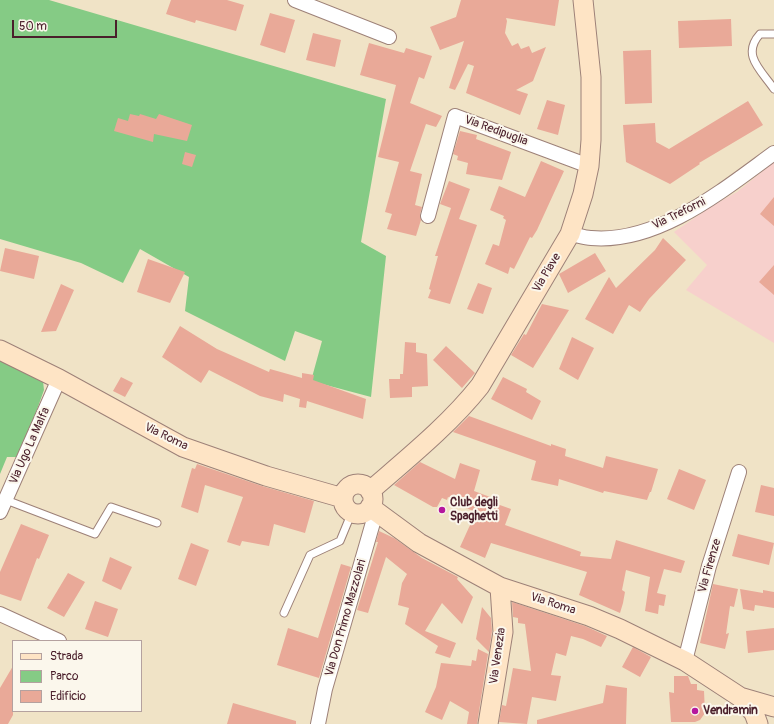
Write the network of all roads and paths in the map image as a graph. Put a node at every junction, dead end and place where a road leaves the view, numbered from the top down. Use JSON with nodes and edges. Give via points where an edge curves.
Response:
{"nodes":[{"id":1,"x":295,"y":0,"type":"edge"},
{"id":2,"x":583,"y":0,"type":"edge"},
{"id":3,"x":774,"y":34,"type":"edge"},
{"id":4,"x":389,"y":36,"type":"dead end"},
{"id":5,"x":774,"y":89,"type":"edge"},
{"id":6,"x":774,"y":153,"type":"edge"},
{"id":7,"x":590,"y":166,"type":"junction"},
{"id":8,"x":428,"y":216,"type":"dead end"},
{"id":9,"x":570,"y":234,"type":"junction"},
{"id":10,"x":0,"y":350,"type":"edge"},
{"id":11,"x":59,"y":379,"type":"junction"},
{"id":12,"x":739,"y":472,"type":"dead end"},
{"id":13,"x":362,"y":504,"type":"junction"},
{"id":14,"x":3,"y":506,"type":"edge"},
{"id":15,"x":157,"y":523,"type":"dead end"},
{"id":16,"x":500,"y":587,"type":"junction"},
{"id":17,"x":0,"y":614,"type":"edge"},
{"id":18,"x":284,"y":614,"type":"dead end"},
{"id":19,"x":57,"y":640,"type":"edge"},
{"id":20,"x":685,"y":661,"type":"junction"},
{"id":21,"x":740,"y":697,"type":"junction"},
{"id":22,"x":774,"y":707,"type":"edge"},
{"id":23,"x":318,"y":724,"type":"edge"},
{"id":24,"x":488,"y":724,"type":"edge"},
{"id":25,"x":758,"y":724,"type":"edge"}],
"edges":[{"from":1,"to":4,"type":"street"},
{"from":2,"to":7,"type":"street","name":"Via Piave","via":[[591,77]]},
{"from":3,"to":5,"type":"lane","via":[[760,34],[751,48],[752,57]]},
{"from":6,"to":9,"type":"street","name":"Via Treforni","via":[[713,197],[649,229],[622,237],[591,238]]},
{"from":7,"to":8,"type":"street","name":"Via Redipuglia","via":[[455,116]]},
{"from":7,"to":9,"type":"street","name":"Via Piave"},
{"from":9,"to":13,"type":"street","name":"Via Piave","via":[[465,405]]},
{"from":10,"to":11,"type":"street","name":"Via Roma"},
{"from":11,"to":13,"type":"street","name":"Via Roma","via":[[183,446],[266,476]]},
{"from":11,"to":14,"type":"street","name":"Via Ugo La Malfa"},
{"from":12,"to":20,"type":"street","name":"Via Firenze","via":[[709,566]]},
{"from":13,"to":16,"type":"street","name":"Via Roma","via":[[419,543]]},
{"from":13,"to":18,"type":"lane","via":[[340,541],[310,555]]},
{"from":13,"to":23,"type":"street","name":"Via Don Primo Mazzolari"},
{"from":14,"to":15,"type":"lane","via":[[95,534],[111,508]]},
{"from":16,"to":20,"type":"street","name":"Via Roma","via":[[620,628]]},
{"from":16,"to":24,"type":"street","name":"Via Venezia","via":[[503,632]]},
{"from":17,"to":19,"type":"street"},
{"from":20,"to":21,"type":"street","name":"Via Roma"},
{"from":21,"to":22,"type":"street","name":"Via Roma"},
{"from":21,"to":25,"type":"street","name":"Via Roma","via":[[754,713]]}]}
